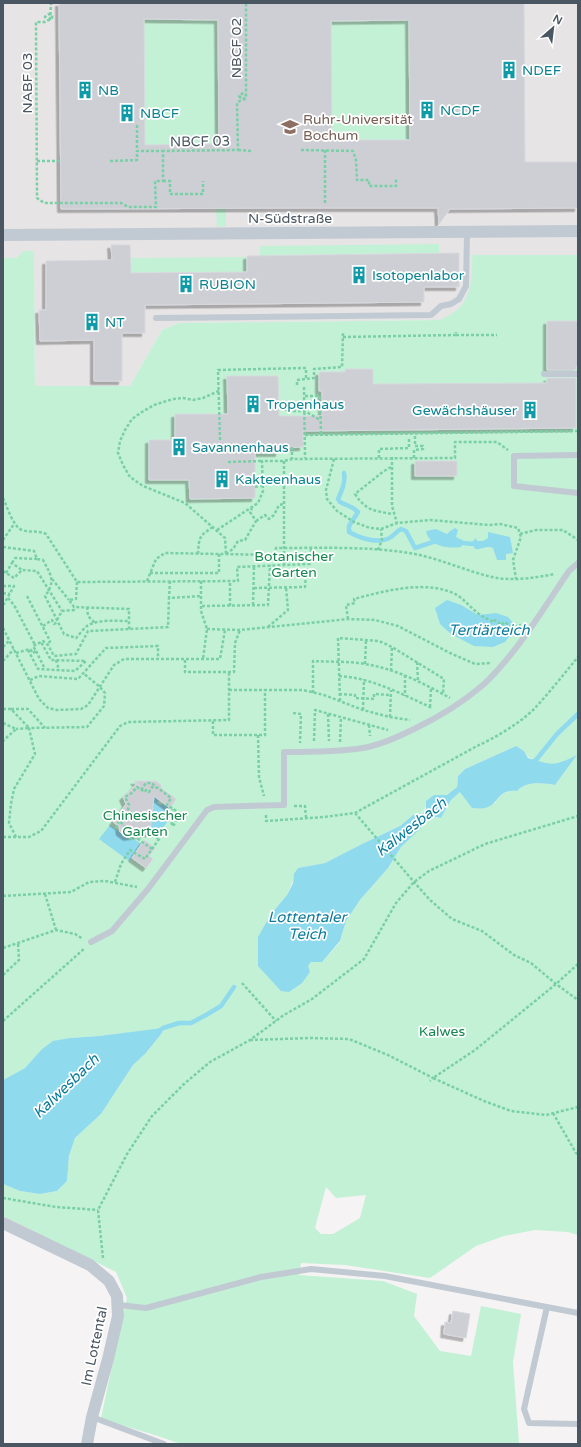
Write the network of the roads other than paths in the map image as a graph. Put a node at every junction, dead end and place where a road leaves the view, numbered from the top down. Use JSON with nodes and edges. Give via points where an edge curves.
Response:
{"nodes":[{"id":1,"x":578,"y":231,"type":"edge"},
{"id":2,"x":467,"y":232,"type":"junction"},
{"id":3,"x":3,"y":235,"type":"edge"},
{"id":4,"x":156,"y":318,"type":"dead end"},
{"id":5,"x":544,"y":374,"type":"dead end"},
{"id":6,"x":578,"y":374,"type":"edge"},
{"id":7,"x":578,"y":455,"type":"edge"},
{"id":8,"x":578,"y":493,"type":"edge"},
{"id":9,"x":578,"y":563,"type":"edge"},
{"id":10,"x":91,"y":942,"type":"road end"},
{"id":11,"x":3,"y":1223,"type":"edge"},
{"id":12,"x":118,"y":1305,"type":"junction"},
{"id":13,"x":547,"y":1307,"type":"junction"},
{"id":14,"x":578,"y":1313,"type":"edge"},
{"id":15,"x":92,"y":1416,"type":"junction"},
{"id":16,"x":578,"y":1424,"type":"edge"},
{"id":17,"x":87,"y":1444,"type":"edge"},
{"id":18,"x":164,"y":1444,"type":"edge"}],
"edges":[{"from":1,"to":2,"type":"street","name":"N-Südstraße"},
{"from":2,"to":3,"type":"street","name":"N-Südstraße"},
{"from":2,"to":4,"type":"lane","via":[[466,286],[459,299],[441,306],[431,315]]},
{"from":5,"to":6,"type":"lane"},
{"from":7,"to":8,"type":"lane","via":[[514,456],[514,486]]},
{"from":9,"to":10,"type":"lane","via":[[569,571],[504,663],[460,703],[395,739],[364,748],[335,752],[284,752],[284,805],[214,807],[207,810],[148,889],[112,931]]},
{"from":11,"to":12,"type":"street","name":"Im Lottental","via":[[90,1265],[114,1288]]},
{"from":12,"to":13,"type":"lane","via":[[146,1308],[261,1277],[311,1269],[385,1276]]},
{"from":12,"to":15,"type":"street","name":"Im Lottental","via":[[118,1316],[108,1359]]},
{"from":13,"to":14,"type":"lane"},
{"from":13,"to":16,"type":"lane","via":[[524,1409],[529,1422]]},
{"from":15,"to":17,"type":"street","name":"Im Lottental"},
{"from":15,"to":18,"type":"lane"}]}
